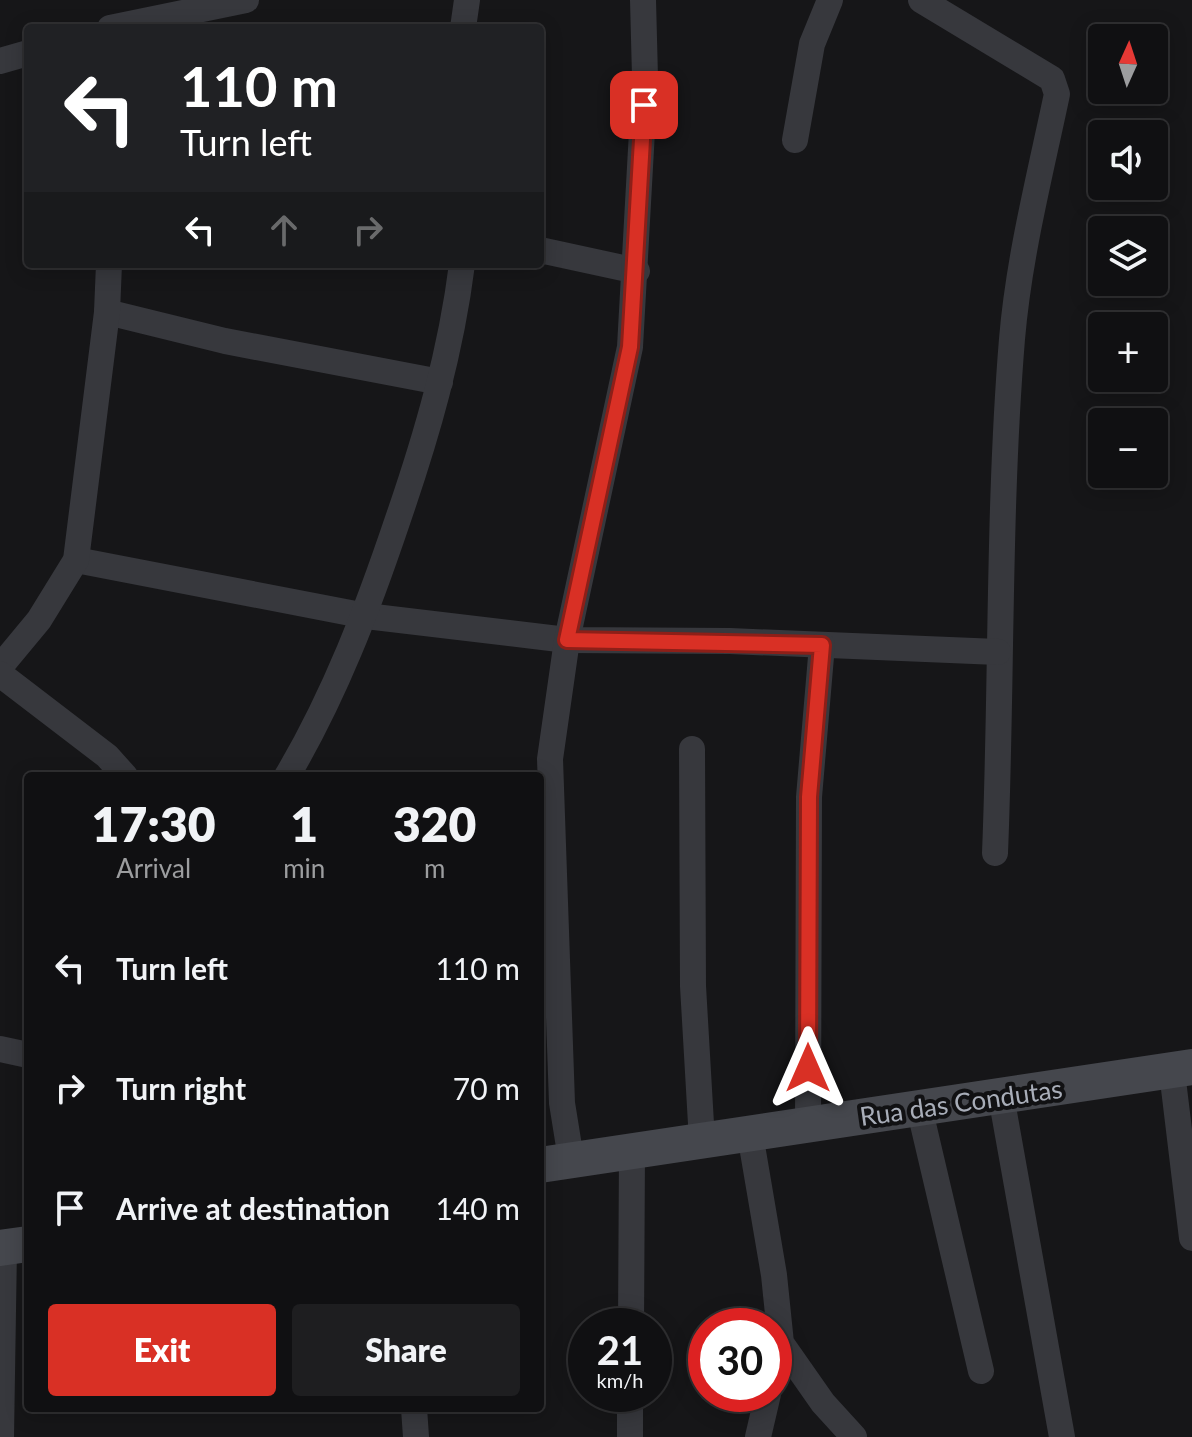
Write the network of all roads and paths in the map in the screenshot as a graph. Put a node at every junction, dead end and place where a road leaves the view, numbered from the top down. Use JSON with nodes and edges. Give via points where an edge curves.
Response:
{"nodes":[{"id":1,"x":246,"y":0,"type":"edge"},
{"id":2,"x":467,"y":0,"type":"edge"},
{"id":3,"x":643,"y":0,"type":"edge"},
{"id":4,"x":830,"y":0,"type":"edge"},
{"id":5,"x":921,"y":0,"type":"edge"},
{"id":6,"x":130,"y":24,"type":"edge"},
{"id":7,"x":464,"y":24,"type":"edge"},
{"id":8,"x":24,"y":54,"type":"edge"},
{"id":9,"x":0,"y":61,"type":"edge"},
{"id":10,"x":795,"y":140,"type":"dead end"},
{"id":11,"x":544,"y":251,"type":"edge"},
{"id":12,"x":109,"y":268,"type":"edge"},
{"id":13,"x":461,"y":268,"type":"edge"},
{"id":14,"x":637,"y":271,"type":"junction"},
{"id":15,"x":107,"y":312,"type":"junction"},
{"id":16,"x":440,"y":382,"type":"junction"},
{"id":17,"x":76,"y":560,"type":"junction"},
{"id":18,"x":366,"y":616,"type":"junction"},
{"id":19,"x":567,"y":640,"type":"junction"},
{"id":20,"x":822,"y":645,"type":"junction"},
{"id":21,"x":998,"y":652,"type":"junction"},
{"id":22,"x":0,"y":667,"type":"edge"},
{"id":23,"x":0,"y":674,"type":"edge"},
{"id":24,"x":692,"y":749,"type":"dead end"},
{"id":25,"x":121,"y":772,"type":"edge"},
{"id":26,"x":289,"y":772,"type":"edge"},
{"id":27,"x":995,"y":853,"type":"dead end"},
{"id":28,"x":0,"y":1049,"type":"edge"},
{"id":29,"x":24,"y":1054,"type":"edge"},
{"id":30,"x":1182,"y":1069,"type":"edge"},
{"id":31,"x":1001,"y":1096,"type":"junction"},
{"id":32,"x":551,"y":1104,"type":"edge"},
{"id":33,"x":919,"y":1107,"type":"junction"},
{"id":34,"x":808,"y":1125,"type":"junction"},
{"id":35,"x":750,"y":1134,"type":"junction"},
{"id":36,"x":702,"y":1141,"type":"junction"},
{"id":37,"x":632,"y":1152,"type":"junction"},
{"id":38,"x":556,"y":1162,"type":"edge"},
{"id":39,"x":1192,"y":1238,"type":"edge"},
{"id":40,"x":11,"y":1247,"type":"edge"},
{"id":41,"x":631,"y":1308,"type":"edge"},
{"id":42,"x":777,"y":1308,"type":"edge"},
{"id":43,"x":792,"y":1359,"type":"edge"},
{"id":44,"x":981,"y":1371,"type":"dead end"},
{"id":45,"x":414,"y":1412,"type":"edge"},
{"id":46,"x":630,"y":1412,"type":"edge"},
{"id":47,"x":764,"y":1412,"type":"edge"},
{"id":48,"x":1,"y":1437,"type":"edge"},
{"id":49,"x":416,"y":1437,"type":"edge"},
{"id":50,"x":630,"y":1437,"type":"edge"},
{"id":51,"x":758,"y":1437,"type":"edge"},
{"id":52,"x":854,"y":1437,"type":"edge"},
{"id":53,"x":1062,"y":1437,"type":"edge"}],
"edges":[{"from":1,"to":6,"type":"street"},
{"from":2,"to":7,"type":"street"},
{"from":3,"to":14,"type":"street"},
{"from":4,"to":10,"type":"street","via":[[812,44]]},
{"from":5,"to":21,"type":"street","via":[[1052,79],[1057,94],[1024,250],[1012,338]]},
{"from":8,"to":9,"type":"street"},
{"from":11,"to":14,"type":"street"},
{"from":12,"to":15,"type":"street"},
{"from":13,"to":16,"type":"street"},
{"from":14,"to":19,"type":"street","via":[[630,347]]},
{"from":15,"to":16,"type":"street","via":[[225,341]]},
{"from":15,"to":17,"type":"street"},
{"from":16,"to":18,"type":"street"},
{"from":17,"to":18,"type":"street"},
{"from":17,"to":22,"type":"street","via":[[39,620]]},
{"from":18,"to":19,"type":"street"},
{"from":18,"to":26,"type":"street"},
{"from":19,"to":20,"type":"street"},
{"from":19,"to":32,"type":"street","via":[[550,759]]},
{"from":20,"to":21,"type":"street"},
{"from":20,"to":34,"type":"street","via":[[809,797]]},
{"from":21,"to":27,"type":"street"},
{"from":23,"to":25,"type":"street"},
{"from":24,"to":36,"type":"street","via":[[693,986]]},
{"from":28,"to":29,"type":"street"},
{"from":30,"to":31,"type":"street","name":"Rua das Condutas"},
{"from":30,"to":39,"type":"street"},
{"from":31,"to":33,"type":"street","name":"Rua das Condutas"},
{"from":31,"to":53,"type":"street"},
{"from":32,"to":38,"type":"street"},
{"from":33,"to":34,"type":"street","name":"Rua das Condutas"},
{"from":33,"to":44,"type":"street"},
{"from":34,"to":35,"type":"street","name":"Rua das Condutas"},
{"from":35,"to":36,"type":"street","name":"Rua das Condutas"},
{"from":35,"to":42,"type":"street"},
{"from":36,"to":37,"type":"street","name":"Rua das Condutas"},
{"from":37,"to":38,"type":"street","name":"Rua das Condutas"},
{"from":37,"to":41,"type":"street"},
{"from":40,"to":48,"type":"street"},
{"from":43,"to":52,"type":"street"},
{"from":45,"to":49,"type":"street"},
{"from":46,"to":50,"type":"street"},
{"from":47,"to":51,"type":"street"}]}
